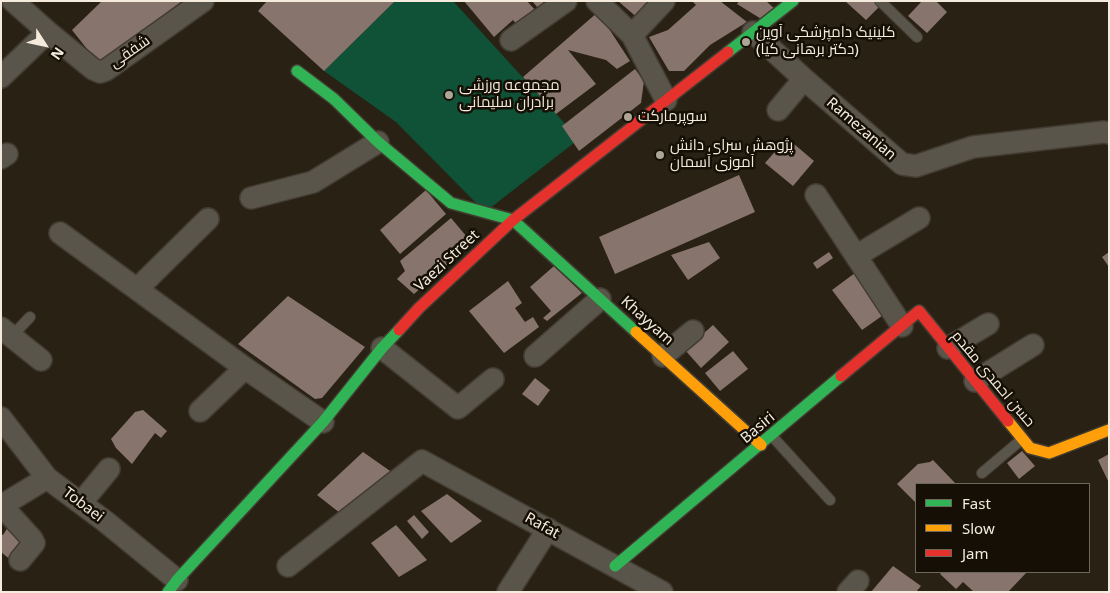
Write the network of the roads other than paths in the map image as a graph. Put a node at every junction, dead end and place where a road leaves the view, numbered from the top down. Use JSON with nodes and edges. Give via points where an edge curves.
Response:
{"nodes":[{"id":1,"x":13,"y":1,"type":"edge"},
{"id":2,"x":203,"y":1,"type":"edge"},
{"id":3,"x":566,"y":1,"type":"edge"},
{"id":4,"x":597,"y":1,"type":"edge"},
{"id":5,"x":664,"y":1,"type":"edge"},
{"id":6,"x":792,"y":1,"type":"edge"},
{"id":7,"x":880,"y":1,"type":"edge"},
{"id":8,"x":48,"y":32,"type":"junction"},
{"id":9,"x":753,"y":32,"type":"junction"},
{"id":10,"x":632,"y":35,"type":"junction"},
{"id":11,"x":917,"y":38,"type":"dead end"},
{"id":12,"x":511,"y":40,"type":"dead end"},
{"id":13,"x":297,"y":71,"type":"dead end"},
{"id":14,"x":1,"y":77,"type":"edge"},
{"id":15,"x":804,"y":79,"type":"junction"},
{"id":16,"x":666,"y":100,"type":"junction"},
{"id":17,"x":778,"y":110,"type":"dead end"},
{"id":18,"x":1107,"y":129,"type":"edge"},
{"id":19,"x":378,"y":142,"type":"junction"},
{"id":20,"x":816,"y":195,"type":"dead end"},
{"id":21,"x":251,"y":198,"type":"dead end"},
{"id":22,"x":919,"y":218,"type":"dead end"},
{"id":23,"x":208,"y":219,"type":"dead end"},
{"id":24,"x":513,"y":220,"type":"junction"},
{"id":25,"x":60,"y":233,"type":"dead end"},
{"id":26,"x":856,"y":256,"type":"junction"},
{"id":27,"x":137,"y":289,"type":"junction"},
{"id":28,"x":600,"y":299,"type":"junction"},
{"id":29,"x":919,"y":311,"type":"joint"},
{"id":30,"x":30,"y":317,"type":"dead end"},
{"id":31,"x":988,"y":324,"type":"dead end"},
{"id":32,"x":902,"y":326,"type":"junction"},
{"id":33,"x":693,"y":332,"type":"dead end"},
{"id":34,"x":6,"y":333,"type":"edge"},
{"id":35,"x":1033,"y":345,"type":"dead end"},
{"id":36,"x":382,"y":348,"type":"junction"},
{"id":37,"x":948,"y":348,"type":"junction"},
{"id":38,"x":535,"y":356,"type":"dead end"},
{"id":39,"x":663,"y":356,"type":"junction"},
{"id":40,"x":41,"y":360,"type":"dead end"},
{"id":41,"x":245,"y":368,"type":"junction"},
{"id":42,"x":493,"y":379,"type":"dead end"},
{"id":43,"x":975,"y":381,"type":"junction"},
{"id":44,"x":200,"y":411,"type":"dead end"},
{"id":45,"x":1,"y":418,"type":"edge"},
{"id":46,"x":323,"y":422,"type":"junction"},
{"id":47,"x":1109,"y":430,"type":"edge"},
{"id":48,"x":771,"y":436,"type":"junction"},
{"id":49,"x":1023,"y":438,"type":"junction"},
{"id":50,"x":761,"y":445,"type":"junction"},
{"id":51,"x":109,"y":468,"type":"dead end"},
{"id":52,"x":982,"y":473,"type":"dead end"},
{"id":53,"x":47,"y":478,"type":"junction"},
{"id":54,"x":830,"y":500,"type":"dead end"},
{"id":55,"x":81,"y":503,"type":"junction"},
{"id":56,"x":1,"y":506,"type":"edge"},
{"id":57,"x":548,"y":529,"type":"junction"},
{"id":58,"x":20,"y":560,"type":"dead end"},
{"id":59,"x":288,"y":566,"type":"dead end"},
{"id":60,"x":615,"y":566,"type":"junction"},
{"id":61,"x":173,"y":586,"type":"edge"},
{"id":62,"x":508,"y":592,"type":"edge"},
{"id":63,"x":662,"y":592,"type":"edge"}],
"edges":[{"from":1,"to":8,"type":"street","name":"شفقی"},
{"from":2,"to":8,"type":"street","name":"شفقی","via":[[100,72]]},
{"from":3,"to":12,"type":"street"},
{"from":4,"to":10,"type":"street"},
{"from":5,"to":10,"type":"street"},
{"from":6,"to":9,"type":"street","name":"Vaezi Street"},
{"from":7,"to":11,"type":"lane"},
{"from":8,"to":14,"type":"street"},
{"from":9,"to":15,"type":"street","name":"Ramezanian"},
{"from":9,"to":16,"type":"street","name":"Vaezi Street"},
{"from":10,"to":16,"type":"street"},
{"from":13,"to":19,"type":"street","via":[[334,100]]},
{"from":15,"to":17,"type":"street"},
{"from":15,"to":18,"type":"street","name":"Ramezanian","via":[[902,164],[916,166],[973,147]]},
{"from":16,"to":24,"type":"street","name":"Vaezi Street"},
{"from":19,"to":21,"type":"street","via":[[313,182]]},
{"from":19,"to":24,"type":"street","via":[[451,203]]},
{"from":20,"to":26,"type":"street"},
{"from":22,"to":26,"type":"street"},
{"from":23,"to":27,"type":"street"},
{"from":24,"to":28,"type":"street","name":"Khayyam"},
{"from":24,"to":36,"type":"street","name":"Vaezi Street","via":[[419,308]]},
{"from":25,"to":27,"type":"street"},
{"from":26,"to":32,"type":"street"},
{"from":27,"to":41,"type":"street"},
{"from":28,"to":38,"type":"street"},
{"from":28,"to":39,"type":"street","name":"Khayyam"},
{"from":29,"to":32,"type":"street","name":"Basiri"},
{"from":29,"to":37,"type":"street","name":"حسن احمدی مقدم"},
{"from":30,"to":34,"type":"lane"},
{"from":31,"to":37,"type":"street"},
{"from":32,"to":48,"type":"street","name":"Basiri"},
{"from":33,"to":39,"type":"street"},
{"from":34,"to":40,"type":"street"},
{"from":35,"to":43,"type":"street"},
{"from":36,"to":42,"type":"street","via":[[458,408]]},
{"from":36,"to":46,"type":"street","name":"Vaezi Street"},
{"from":37,"to":43,"type":"street","name":"حسن احمدی مقدم"},
{"from":39,"to":50,"type":"street","name":"Khayyam"},
{"from":41,"to":44,"type":"street"},
{"from":41,"to":46,"type":"street"},
{"from":43,"to":49,"type":"street","name":"حسن احمدی مقدم"},
{"from":45,"to":53,"type":"street","name":"Tobaei"},
{"from":46,"to":61,"type":"street","name":"Vaezi Street"},
{"from":47,"to":49,"type":"street","name":"حسن احمدی مقدم","via":[[1050,453],[1030,448]]},
{"from":48,"to":50,"type":"street","name":"Basiri"},
{"from":48,"to":54,"type":"lane"},
{"from":49,"to":52,"type":"lane"},
{"from":50,"to":60,"type":"street","name":"Basiri"},
{"from":51,"to":55,"type":"street"},
{"from":53,"to":55,"type":"street","name":"Tobaei"},
{"from":53,"to":56,"type":"street"},
{"from":55,"to":61,"type":"street","name":"Tobaei"},
{"from":56,"to":58,"type":"street","via":[[34,543]]},
{"from":57,"to":59,"type":"street","name":"Rafat","via":[[422,461]]},
{"from":57,"to":60,"type":"street","name":"Rafat"},
{"from":57,"to":62,"type":"street"},
{"from":60,"to":63,"type":"street","name":"Rafat"}]}
